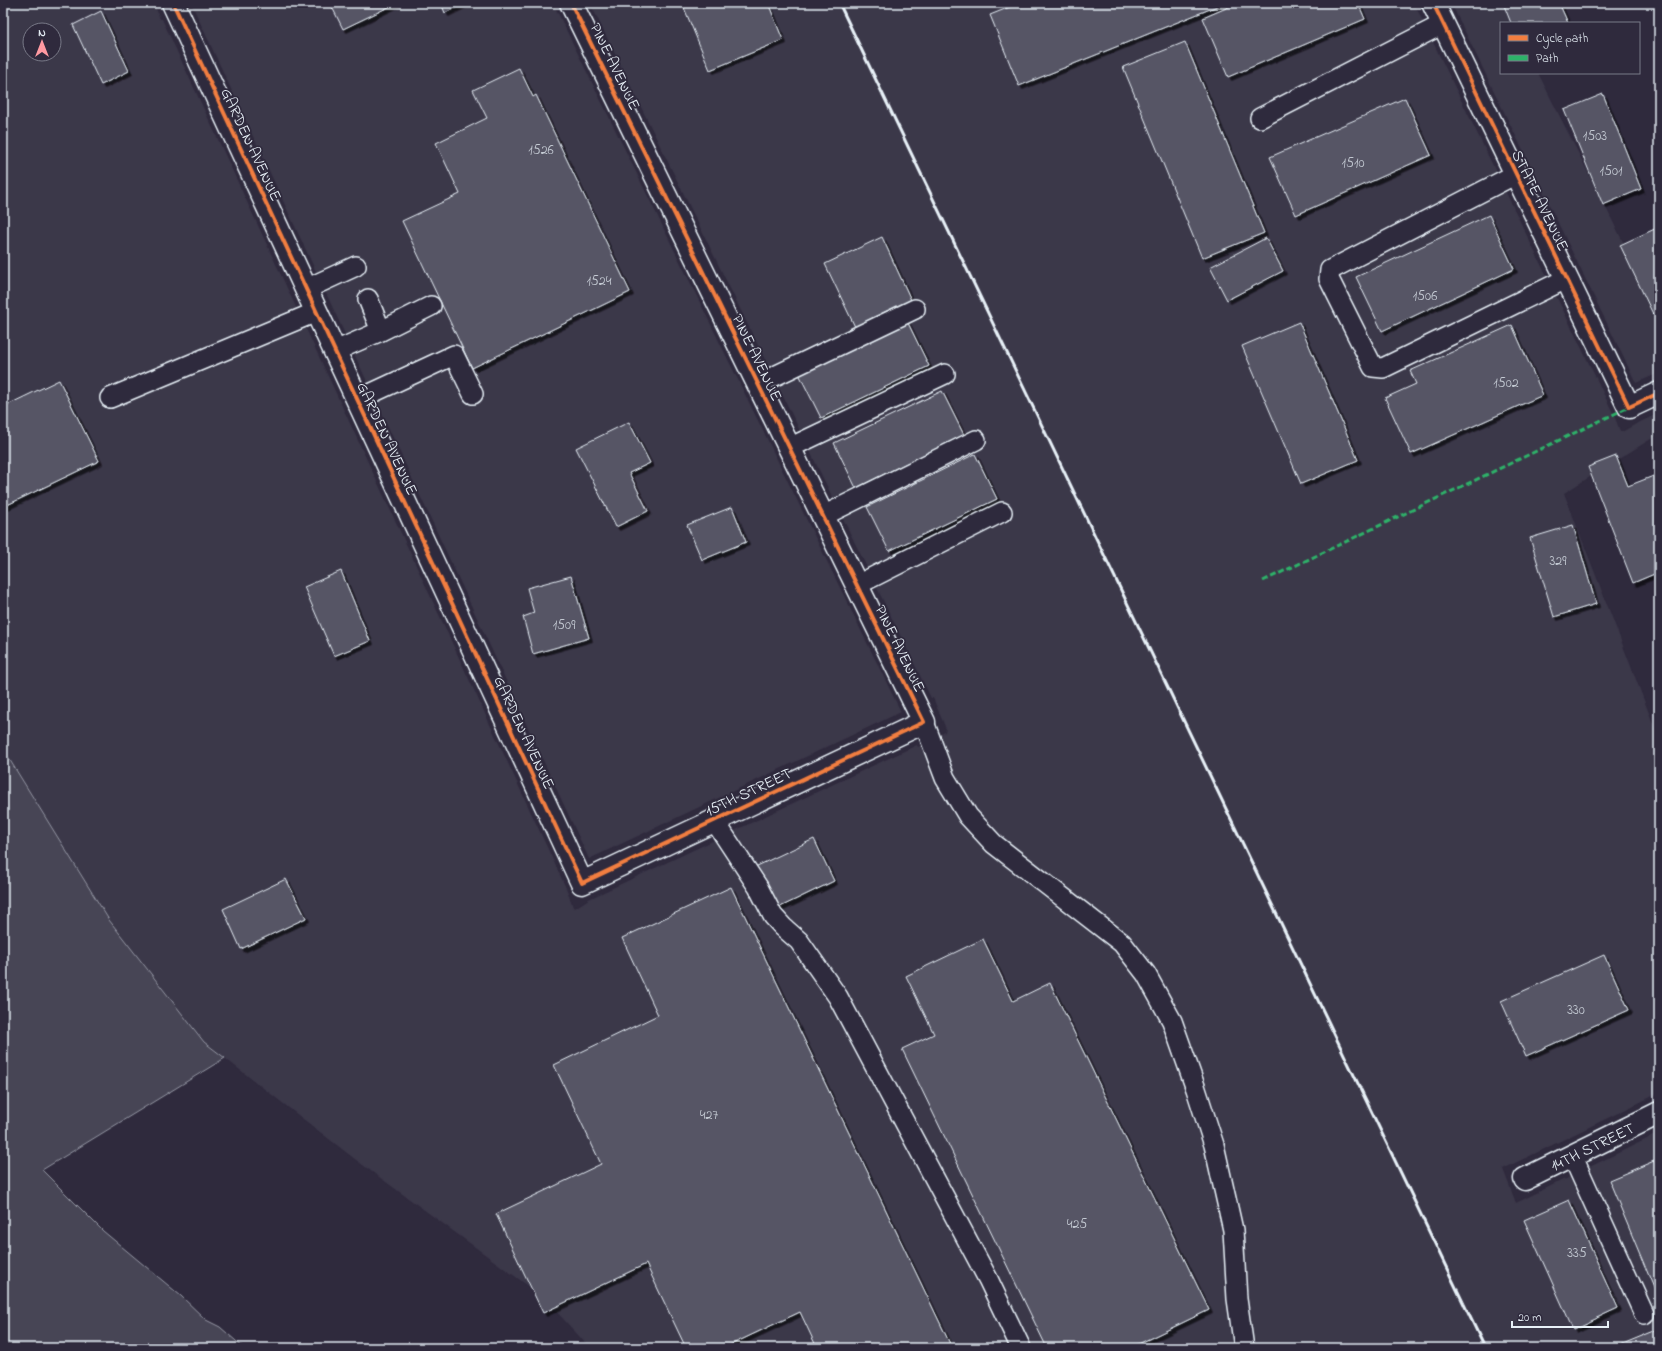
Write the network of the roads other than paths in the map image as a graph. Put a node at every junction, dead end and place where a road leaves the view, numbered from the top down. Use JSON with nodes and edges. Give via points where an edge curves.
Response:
{"nodes":[{"id":1,"x":173,"y":3,"type":"edge"},
{"id":2,"x":571,"y":3,"type":"edge"},
{"id":3,"x":1433,"y":3,"type":"edge"},
{"id":4,"x":1443,"y":24,"type":"junction"},
{"id":5,"x":1260,"y":118,"type":"dead end"},
{"id":6,"x":1516,"y":174,"type":"junction"},
{"id":7,"x":356,"y":266,"type":"dead end"},
{"id":8,"x":1566,"y":279,"type":"junction"},
{"id":9,"x":306,"y":289,"type":"junction"},
{"id":10,"x":368,"y":299,"type":"dead end"},
{"id":11,"x":431,"y":306,"type":"dead end"},
{"id":12,"x":915,"y":310,"type":"dead end"},
{"id":13,"x":316,"y":312,"type":"junction"},
{"id":14,"x":381,"y":331,"type":"junction"},
{"id":15,"x":335,"y":351,"type":"junction"},
{"id":16,"x":945,"y":374,"type":"dead end"},
{"id":17,"x":758,"y":384,"type":"junction"},
{"id":18,"x":1659,"y":393,"type":"edge"},
{"id":19,"x":473,"y":394,"type":"dead end"},
{"id":20,"x":110,"y":398,"type":"dead end"},
{"id":21,"x":357,"y":400,"type":"junction"},
{"id":22,"x":976,"y":440,"type":"dead end"},
{"id":23,"x":789,"y":448,"type":"junction"},
{"id":24,"x":1002,"y":512,"type":"dead end"},
{"id":25,"x":823,"y":516,"type":"junction"},
{"id":26,"x":857,"y":585,"type":"junction"},
{"id":27,"x":924,"y":722,"type":"junction"},
{"id":28,"x":714,"y":820,"type":"junction"},
{"id":29,"x":582,"y":883,"type":"joint"},
{"id":30,"x":1658,"y":1116,"type":"edge"},
{"id":31,"x":1572,"y":1155,"type":"junction"},
{"id":32,"x":1525,"y":1179,"type":"dead end"},
{"id":33,"x":1644,"y":1314,"type":"dead end"},
{"id":34,"x":1021,"y":1348,"type":"edge"},
{"id":35,"x":1244,"y":1348,"type":"edge"}],
"edges":[{"from":1,"to":9,"type":"street","name":"GARDEN AVENUE"},
{"from":2,"to":17,"type":"street","name":"PINE AVENUE"},
{"from":3,"to":4,"type":"street","name":"STATE AVENUE"},
{"from":4,"to":5,"type":"lane"},
{"from":4,"to":6,"type":"street","name":"STATE AVENUE"},
{"from":6,"to":8,"type":"street","name":"STATE AVENUE"},
{"from":6,"to":8,"type":"lane","via":[[1330,270],[1329,279],[1373,367],[1383,368]]},
{"from":7,"to":9,"type":"lane"},
{"from":8,"to":18,"type":"street","name":"STATE AVENUE","via":[[1629,407]]},
{"from":9,"to":13,"type":"street","name":"GARDEN AVENUE"},
{"from":10,"to":14,"type":"lane"},
{"from":11,"to":14,"type":"lane"},
{"from":12,"to":17,"type":"lane"},
{"from":13,"to":15,"type":"street","name":"GARDEN AVENUE"},
{"from":13,"to":20,"type":"lane"},
{"from":14,"to":15,"type":"lane"},
{"from":15,"to":21,"type":"street","name":"GARDEN AVENUE"},
{"from":16,"to":23,"type":"lane"},
{"from":17,"to":23,"type":"street","name":"PINE AVENUE"},
{"from":19,"to":21,"type":"lane","via":[[454,355]]},
{"from":21,"to":29,"type":"street","name":"GARDEN AVENUE"},
{"from":22,"to":25,"type":"lane"},
{"from":23,"to":25,"type":"street","name":"PINE AVENUE"},
{"from":24,"to":26,"type":"lane"},
{"from":25,"to":26,"type":"street","name":"PINE AVENUE"},
{"from":26,"to":27,"type":"street","name":"PINE AVENUE"},
{"from":27,"to":28,"type":"street","name":"15TH STREET"},
{"from":27,"to":35,"type":"lane","via":[[944,778],[968,816],[994,844],[1122,943],[1146,974],[1172,1021],[1214,1145],[1233,1230],[1237,1299]]},
{"from":28,"to":29,"type":"street","name":"15TH STREET"},
{"from":28,"to":34,"type":"lane","via":[[774,916],[799,941],[838,996],[988,1279]]},
{"from":30,"to":31,"type":"street","name":"14TH STREET"},
{"from":31,"to":32,"type":"street","name":"14TH STREET"},
{"from":31,"to":33,"type":"lane"}]}
